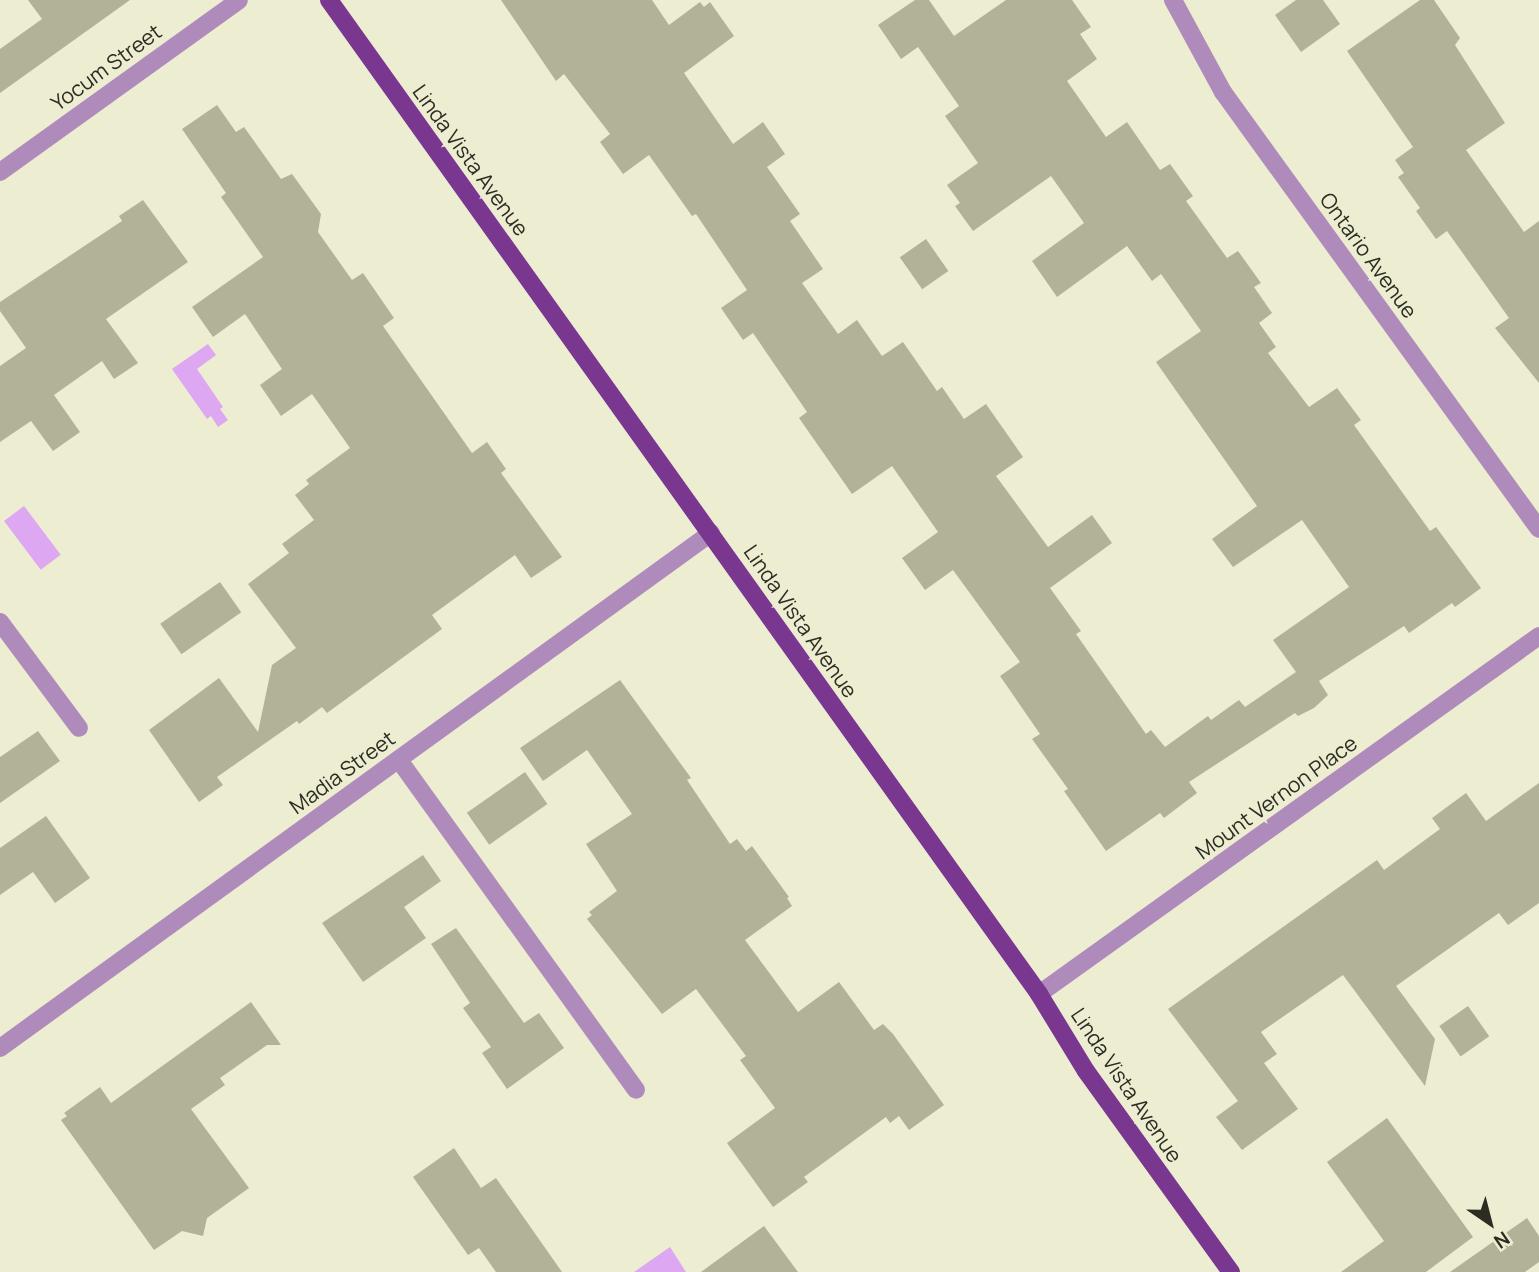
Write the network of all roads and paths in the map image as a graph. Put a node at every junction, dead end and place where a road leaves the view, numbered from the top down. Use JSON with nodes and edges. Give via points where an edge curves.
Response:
{"nodes":[{"id":1,"x":239,"y":0,"type":"edge"},
{"id":2,"x":329,"y":0,"type":"edge"},
{"id":3,"x":1173,"y":0,"type":"edge"},
{"id":4,"x":0,"y":172,"type":"edge"},
{"id":5,"x":1539,"y":529,"type":"edge"},
{"id":6,"x":711,"y":533,"type":"junction"},
{"id":7,"x":0,"y":622,"type":"edge"},
{"id":8,"x":1539,"y":636,"type":"edge"},
{"id":9,"x":79,"y":728,"type":"dead end"},
{"id":10,"x":398,"y":760,"type":"junction"},
{"id":11,"x":1039,"y":994,"type":"junction"},
{"id":12,"x":0,"y":1048,"type":"edge"},
{"id":13,"x":636,"y":1090,"type":"dead end"},
{"id":14,"x":1231,"y":1272,"type":"edge"}],
"edges":[{"from":1,"to":4,"type":"street","name":"Yocum Street"},
{"from":2,"to":6,"type":"main road","name":"Linda Vista Avenue"},
{"from":3,"to":5,"type":"street","name":"Ontario Avenue","via":[[1223,92]]},
{"from":6,"to":10,"type":"street","name":"Madia Street"},
{"from":6,"to":11,"type":"main road","name":"Linda Vista Avenue"},
{"from":7,"to":9,"type":"street"},
{"from":8,"to":11,"type":"street","name":"Mount Vernon Place"},
{"from":10,"to":12,"type":"street","name":"Madia Street"},
{"from":10,"to":13,"type":"street"},
{"from":11,"to":14,"type":"main road","name":"Linda Vista Avenue","via":[[1086,1071]]}]}
